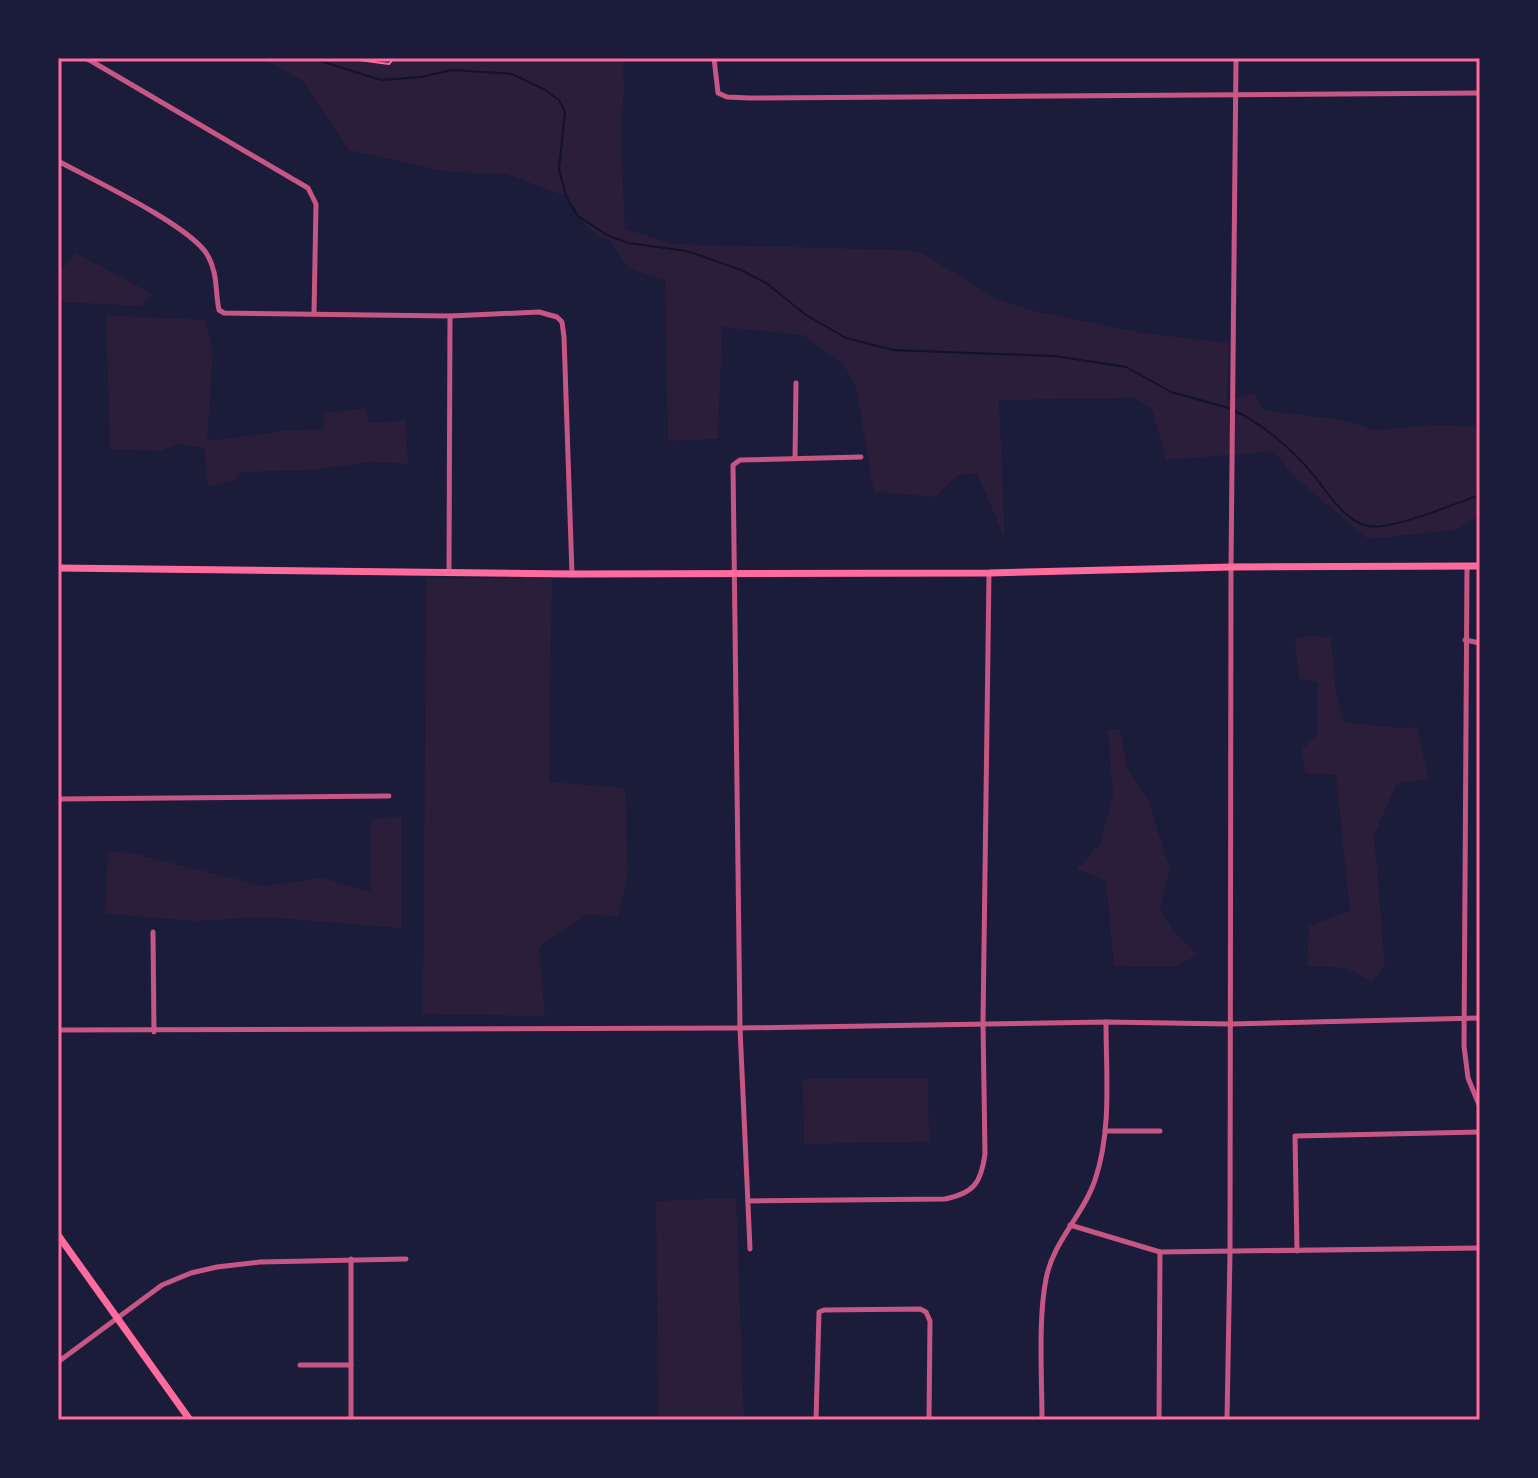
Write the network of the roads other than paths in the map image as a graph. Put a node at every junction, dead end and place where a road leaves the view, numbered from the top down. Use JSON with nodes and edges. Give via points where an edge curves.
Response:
{"nodes":[{"id":1,"x":86,"y":58,"type":"edge"},
{"id":2,"x":714,"y":58,"type":"edge"},
{"id":3,"x":1236,"y":58,"type":"edge"},
{"id":4,"x":1480,"y":93,"type":"edge"},
{"id":5,"x":1236,"y":95,"type":"junction"},
{"id":6,"x":58,"y":161,"type":"edge"},
{"id":7,"x":314,"y":314,"type":"junction"},
{"id":8,"x":450,"y":316,"type":"junction"},
{"id":9,"x":796,"y":383,"type":"dead end"},
{"id":10,"x":861,"y":457,"type":"dead end"},
{"id":11,"x":795,"y":458,"type":"junction"},
{"id":12,"x":1467,"y":566,"type":"junction"},
{"id":13,"x":1480,"y":566,"type":"edge"},
{"id":14,"x":1231,"y":567,"type":"junction"},
{"id":15,"x":58,"y":568,"type":"edge"},
{"id":16,"x":449,"y":572,"type":"junction"},
{"id":17,"x":989,"y":573,"type":"junction"},
{"id":18,"x":572,"y":574,"type":"junction"},
{"id":19,"x":733,"y":574,"type":"junction"},
{"id":20,"x":1465,"y":640,"type":"junction"},
{"id":21,"x":1480,"y":643,"type":"edge"},
{"id":22,"x":389,"y":796,"type":"dead end"},
{"id":23,"x":58,"y":799,"type":"edge"},
{"id":24,"x":153,"y":932,"type":"dead end"},
{"id":25,"x":1466,"y":1018,"type":"junction"},
{"id":26,"x":1480,"y":1018,"type":"edge"},
{"id":27,"x":1106,"y":1022,"type":"junction"},
{"id":28,"x":983,"y":1023,"type":"junction"},
{"id":29,"x":1230,"y":1024,"type":"junction"},
{"id":30,"x":740,"y":1028,"type":"junction"},
{"id":31,"x":58,"y":1030,"type":"edge"},
{"id":32,"x":154,"y":1032,"type":"junction"},
{"id":33,"x":1480,"y":1107,"type":"edge"},
{"id":34,"x":1105,"y":1131,"type":"junction"},
{"id":35,"x":1160,"y":1131,"type":"dead end"},
{"id":36,"x":1480,"y":1132,"type":"edge"},
{"id":37,"x":748,"y":1201,"type":"junction"},
{"id":38,"x":1070,"y":1225,"type":"junction"},
{"id":39,"x":58,"y":1235,"type":"edge"},
{"id":40,"x":1480,"y":1248,"type":"edge"},
{"id":41,"x":750,"y":1249,"type":"dead end"},
{"id":42,"x":1297,"y":1251,"type":"junction"},
{"id":43,"x":1160,"y":1252,"type":"junction"},
{"id":44,"x":1230,"y":1252,"type":"junction"},
{"id":45,"x":351,"y":1259,"type":"junction"},
{"id":46,"x":406,"y":1259,"type":"dead end"},
{"id":47,"x":117,"y":1321,"type":"junction"},
{"id":48,"x":58,"y":1362,"type":"edge"},
{"id":49,"x":300,"y":1365,"type":"dead end"},
{"id":50,"x":351,"y":1365,"type":"junction"},
{"id":51,"x":190,"y":1420,"type":"edge"},
{"id":52,"x":351,"y":1420,"type":"edge"},
{"id":53,"x":816,"y":1420,"type":"edge"},
{"id":54,"x":929,"y":1420,"type":"edge"},
{"id":55,"x":1042,"y":1420,"type":"edge"},
{"id":56,"x":1159,"y":1420,"type":"edge"},
{"id":57,"x":1227,"y":1420,"type":"edge"}],
"edges":[{"from":1,"to":7,"type":"street","via":[[308,188],[316,204]]},
{"from":2,"to":5,"type":"street","via":[[718,93],[727,97]]},
{"from":3,"to":5,"type":"street"},
{"from":4,"to":5,"type":"street"},
{"from":5,"to":14,"type":"street"},
{"from":6,"to":7,"type":"street","via":[[197,241],[212,264],[219,310],[224,313]]},
{"from":7,"to":8,"type":"street"},
{"from":8,"to":16,"type":"street"},
{"from":8,"to":18,"type":"street","via":[[551,314],[562,322]]},
{"from":9,"to":11,"type":"street"},
{"from":10,"to":11,"type":"street"},
{"from":11,"to":19,"type":"street","via":[[740,460],[733,465]]},
{"from":12,"to":13,"type":"main road"},
{"from":12,"to":14,"type":"main road"},
{"from":12,"to":20,"type":"street"},
{"from":14,"to":17,"type":"main road"},
{"from":14,"to":29,"type":"street"},
{"from":15,"to":16,"type":"main road"},
{"from":16,"to":18,"type":"main road"},
{"from":17,"to":19,"type":"main road"},
{"from":17,"to":28,"type":"street"},
{"from":18,"to":19,"type":"main road"},
{"from":19,"to":30,"type":"street"},
{"from":20,"to":21,"type":"street"},
{"from":20,"to":25,"type":"street"},
{"from":22,"to":23,"type":"street"},
{"from":24,"to":32,"type":"street"},
{"from":25,"to":26,"type":"street"},
{"from":25,"to":29,"type":"street"},
{"from":25,"to":33,"type":"street","via":[[1468,1078]]},
{"from":27,"to":28,"type":"street"},
{"from":27,"to":29,"type":"street"},
{"from":27,"to":34,"type":"street"},
{"from":28,"to":30,"type":"street"},
{"from":28,"to":37,"type":"street","via":[[985,1154],[972,1190],[945,1199]]},
{"from":29,"to":44,"type":"street"},
{"from":30,"to":32,"type":"street"},
{"from":30,"to":37,"type":"street"},
{"from":31,"to":32,"type":"street"},
{"from":34,"to":35,"type":"street"},
{"from":34,"to":38,"type":"street","via":[[1095,1182]]},
{"from":36,"to":42,"type":"street","via":[[1295,1136]]},
{"from":37,"to":41,"type":"street"},
{"from":38,"to":43,"type":"street"},
{"from":38,"to":55,"type":"street","via":[[1046,1277]]},
{"from":39,"to":47,"type":"main road"},
{"from":40,"to":42,"type":"street"},
{"from":42,"to":44,"type":"street"},
{"from":43,"to":44,"type":"street"},
{"from":43,"to":56,"type":"street"},
{"from":44,"to":57,"type":"street"},
{"from":45,"to":46,"type":"street"},
{"from":45,"to":47,"type":"street","via":[[260,1262],[191,1273],[162,1285]]},
{"from":45,"to":50,"type":"street"},
{"from":47,"to":48,"type":"street"},
{"from":47,"to":51,"type":"main road"},
{"from":49,"to":50,"type":"street"},
{"from":50,"to":52,"type":"street"},
{"from":53,"to":54,"type":"street","via":[[819,1312],[920,1309],[930,1321]]}]}
